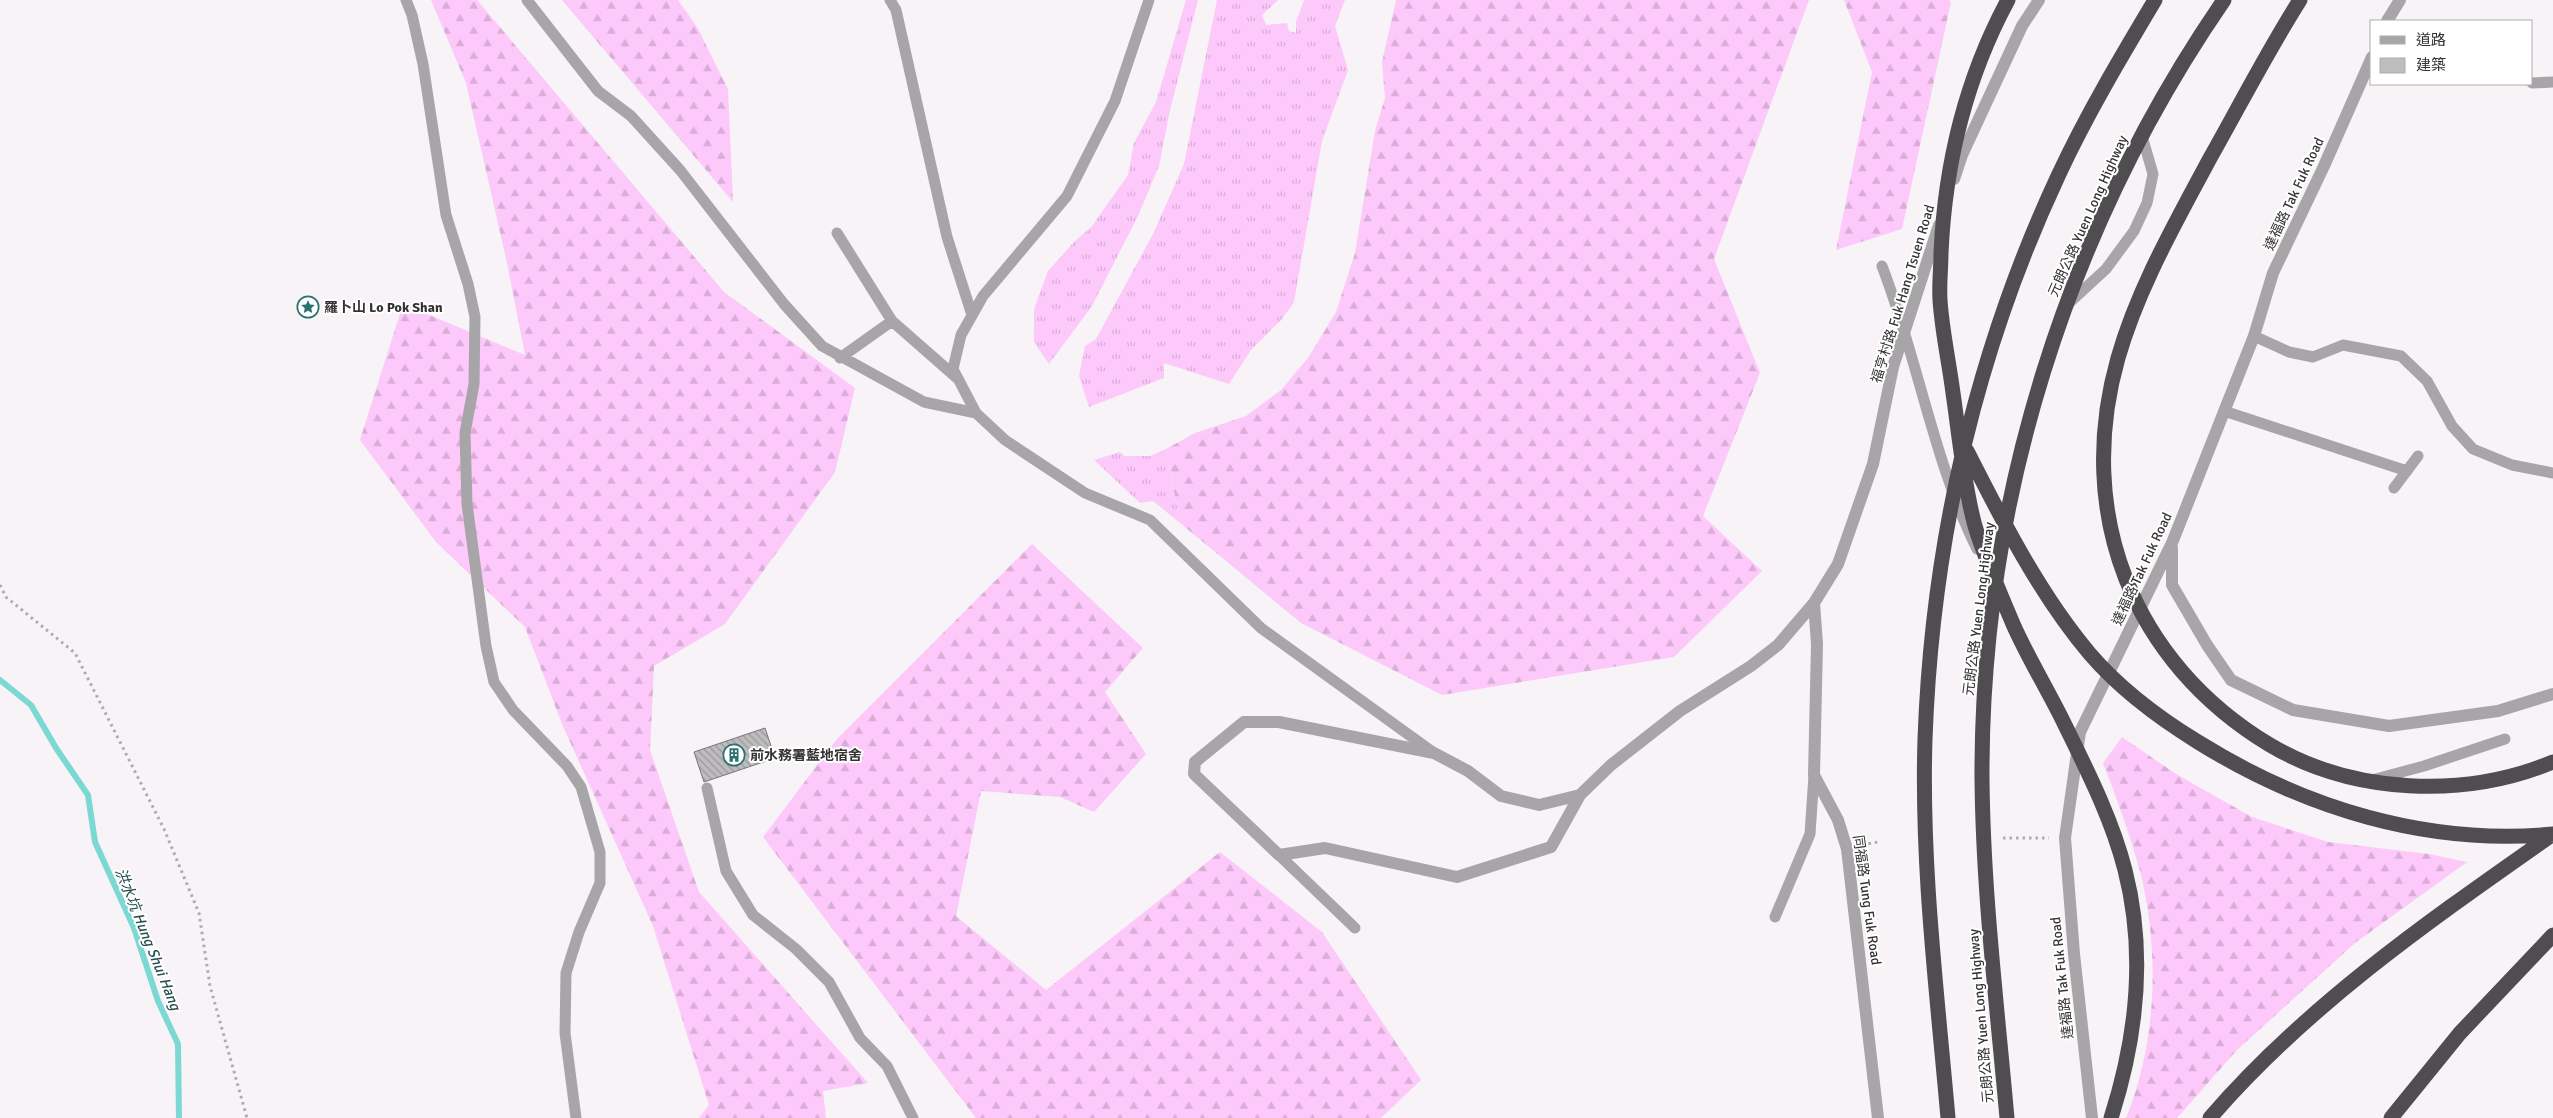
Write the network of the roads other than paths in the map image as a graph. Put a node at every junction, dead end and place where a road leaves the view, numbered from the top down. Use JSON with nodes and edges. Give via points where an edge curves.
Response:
{"nodes":[{"id":1,"x":406,"y":0,"type":"edge"},
{"id":2,"x":526,"y":0,"type":"edge"},
{"id":3,"x":890,"y":0,"type":"edge"},
{"id":4,"x":1149,"y":0,"type":"edge"},
{"id":5,"x":2008,"y":0,"type":"edge"},
{"id":6,"x":2040,"y":0,"type":"edge"},
{"id":7,"x":2155,"y":0,"type":"edge"},
{"id":8,"x":2224,"y":0,"type":"edge"},
{"id":9,"x":2300,"y":0,"type":"edge"},
{"id":10,"x":2400,"y":0,"type":"edge"},
{"id":11,"x":2390,"y":20,"type":"edge"},
{"id":12,"x":2370,"y":62,"type":"edge"},
{"id":13,"x":2553,"y":82,"type":"edge"},
{"id":14,"x":2533,"y":84,"type":"edge"},
{"id":15,"x":2142,"y":136,"type":"junction"},
{"id":16,"x":837,"y":233,"type":"dead end"},
{"id":17,"x":1882,"y":266,"type":"dead end"},
{"id":18,"x":2066,"y":306,"type":"junction"},
{"id":19,"x":972,"y":315,"type":"junction"},
{"id":20,"x":892,"y":321,"type":"junction"},
{"id":21,"x":2254,"y":336,"type":"junction"},
{"id":22,"x":840,"y":358,"type":"junction"},
{"id":23,"x":958,"y":378,"type":"junction"},
{"id":24,"x":2224,"y":411,"type":"junction"},
{"id":25,"x":976,"y":414,"type":"junction"},
{"id":26,"x":1959,"y":435,"type":"junction"},
{"id":27,"x":2418,"y":456,"type":"dead end"},
{"id":28,"x":2407,"y":471,"type":"junction"},
{"id":29,"x":2553,"y":472,"type":"edge"},
{"id":30,"x":2394,"y":488,"type":"dead end"},
{"id":31,"x":2172,"y":543,"type":"junction"},
{"id":32,"x":1814,"y":603,"type":"junction"},
{"id":33,"x":2014,"y":625,"type":"junction"},
{"id":34,"x":2553,"y":694,"type":"edge"},
{"id":35,"x":2505,"y":739,"type":"dead end"},
{"id":36,"x":1434,"y":753,"type":"junction"},
{"id":37,"x":2553,"y":762,"type":"edge"},
{"id":38,"x":1814,"y":774,"type":"junction"},
{"id":39,"x":2368,"y":781,"type":"junction"},
{"id":40,"x":707,"y":788,"type":"dead end"},
{"id":41,"x":1580,"y":795,"type":"junction"},
{"id":42,"x":2553,"y":834,"type":"edge"},
{"id":43,"x":1279,"y":855,"type":"junction"},
{"id":44,"x":1775,"y":917,"type":"dead end"},
{"id":45,"x":1355,"y":928,"type":"dead end"},
{"id":46,"x":2553,"y":935,"type":"edge"},
{"id":47,"x":576,"y":1118,"type":"edge"},
{"id":48,"x":913,"y":1118,"type":"edge"},
{"id":49,"x":1878,"y":1118,"type":"edge"},
{"id":50,"x":1948,"y":1118,"type":"edge"},
{"id":51,"x":2007,"y":1118,"type":"edge"},
{"id":52,"x":2092,"y":1118,"type":"edge"},
{"id":53,"x":2111,"y":1118,"type":"edge"},
{"id":54,"x":2210,"y":1118,"type":"edge"},
{"id":55,"x":2391,"y":1118,"type":"edge"}],
"edges":[{"from":1,"to":47,"type":"lane","via":[[423,64],[446,214],[475,317],[474,384],[466,433],[467,504],[486,646],[494,682],[514,710],[567,766],[581,787],[600,852],[600,883],[566,973],[565,1033]]},
{"from":2,"to":22,"type":"lane","via":[[598,91],[631,116],[680,170],[784,304],[822,346]]},
{"from":3,"to":19,"type":"lane","via":[[896,10],[947,237]]},
{"from":4,"to":19,"type":"lane","via":[[1114,101],[1066,196],[983,296]]},
{"from":5,"to":26,"type":"highway","via":[[1970,88],[1960,119],[1946,191],[1940,298]]},
{"from":6,"to":32,"type":"street","name":"福亨村路 Fuk Hang Tsuen Road","via":[[2022,26],[1962,155],[1893,367],[1873,464],[1838,564]]},
{"from":7,"to":50,"type":"highway","via":[[2090,111],[2024,253],[1977,392],[1955,483],[1933,618],[1925,740],[1928,877]]},
{"from":8,"to":15,"type":"highway","name":"元朗公路 Yuen Long Highway","via":[[2182,63]]},
{"from":9,"to":39,"type":"highway","via":[[2176,223],[2138,301],[2110,387],[2103,443],[2106,507],[2118,561],[2138,608],[2178,668],[2214,706],[2274,748],[2322,768]]},
{"from":10,"to":11,"type":"street"},
{"from":12,"to":21,"type":"street","name":"達福路 Tak Fuk Road","via":[[2273,273]]},
{"from":13,"to":14,"type":"lane"},
{"from":15,"to":18,"type":"highway","name":"元朗公路 Yuen Long Highway","via":[[2110,201]]},
{"from":15,"to":18,"type":"lane","via":[[2153,174],[2147,203],[2134,231],[2106,269]]},
{"from":16,"to":20,"type":"lane"},
{"from":17,"to":33,"type":"lane","via":[[1966,526]]},
{"from":18,"to":51,"type":"highway","name":"元朗公路 Yuen Long Highway","via":[[2039,386],[2008,508],[1996,578],[1984,709],[1982,779],[1986,877]]},
{"from":19,"to":23,"type":"lane","via":[[961,335],[953,369]]},
{"from":20,"to":22,"type":"lane"},
{"from":20,"to":23,"type":"lane"},
{"from":21,"to":24,"type":"street","name":"達福路 Tak Fuk Road"},
{"from":21,"to":29,"type":"lane","via":[[2289,352],[2313,357],[2343,345],[2401,356],[2427,381],[2452,426],[2473,449],[2512,465]]},
{"from":22,"to":25,"type":"lane","via":[[924,402]]},
{"from":23,"to":25,"type":"lane"},
{"from":24,"to":28,"type":"lane"},
{"from":24,"to":31,"type":"street","name":"達福路 Tak Fuk Road"},
{"from":25,"to":36,"type":"lane","via":[[1005,440],[1085,493],[1150,520],[1261,628]]},
{"from":26,"to":33,"type":"highway","via":[[1975,525]]},
{"from":26,"to":42,"type":"highway","via":[[1998,512],[2073,632],[2105,669],[2160,717],[2258,776],[2359,816],[2399,825],[2471,834]]},
{"from":27,"to":28,"type":"lane"},
{"from":28,"to":30,"type":"lane"},
{"from":31,"to":34,"type":"street","via":[[2172,585],[2231,680],[2293,710],[2389,726],[2498,711]]},
{"from":31,"to":52,"type":"street","name":"達福路 Tak Fuk Road","via":[[2080,732],[2065,838]]},
{"from":32,"to":38,"type":"street","name":"同福路 Tung Fuk Road","via":[[1817,644]]},
{"from":32,"to":41,"type":"street","name":"福亨村路 Fuk Hang Tsuen Road","via":[[1778,645],[1680,711],[1611,765]]},
{"from":33,"to":53,"type":"highway","via":[[2065,724],[2104,811],[2119,850],[2131,898],[2137,951],[2136,1004],[2125,1069]]},
{"from":35,"to":39,"type":"lane"},
{"from":36,"to":41,"type":"street","via":[[1468,771],[1501,796],[1539,805]]},
{"from":36,"to":43,"type":"street","via":[[1279,722],[1244,722],[1195,762],[1194,774]]},
{"from":37,"to":39,"type":"highway","via":[[2501,778],[2452,786]]},
{"from":38,"to":44,"type":"lane","via":[[1810,834]]},
{"from":38,"to":49,"type":"street","name":"同福路 Tung Fuk Road","via":[[1838,820],[1847,849]]},
{"from":40,"to":48,"type":"lane","via":[[726,871],[744,901],[753,915],[796,949],[829,982],[860,1038],[887,1066]]},
{"from":41,"to":43,"type":"street","via":[[1550,848],[1457,877],[1325,848]]},
{"from":42,"to":54,"type":"highway","via":[[2378,961],[2275,1051]]},
{"from":43,"to":45,"type":"lane"},
{"from":46,"to":55,"type":"highway","via":[[2460,1033]]}]}
